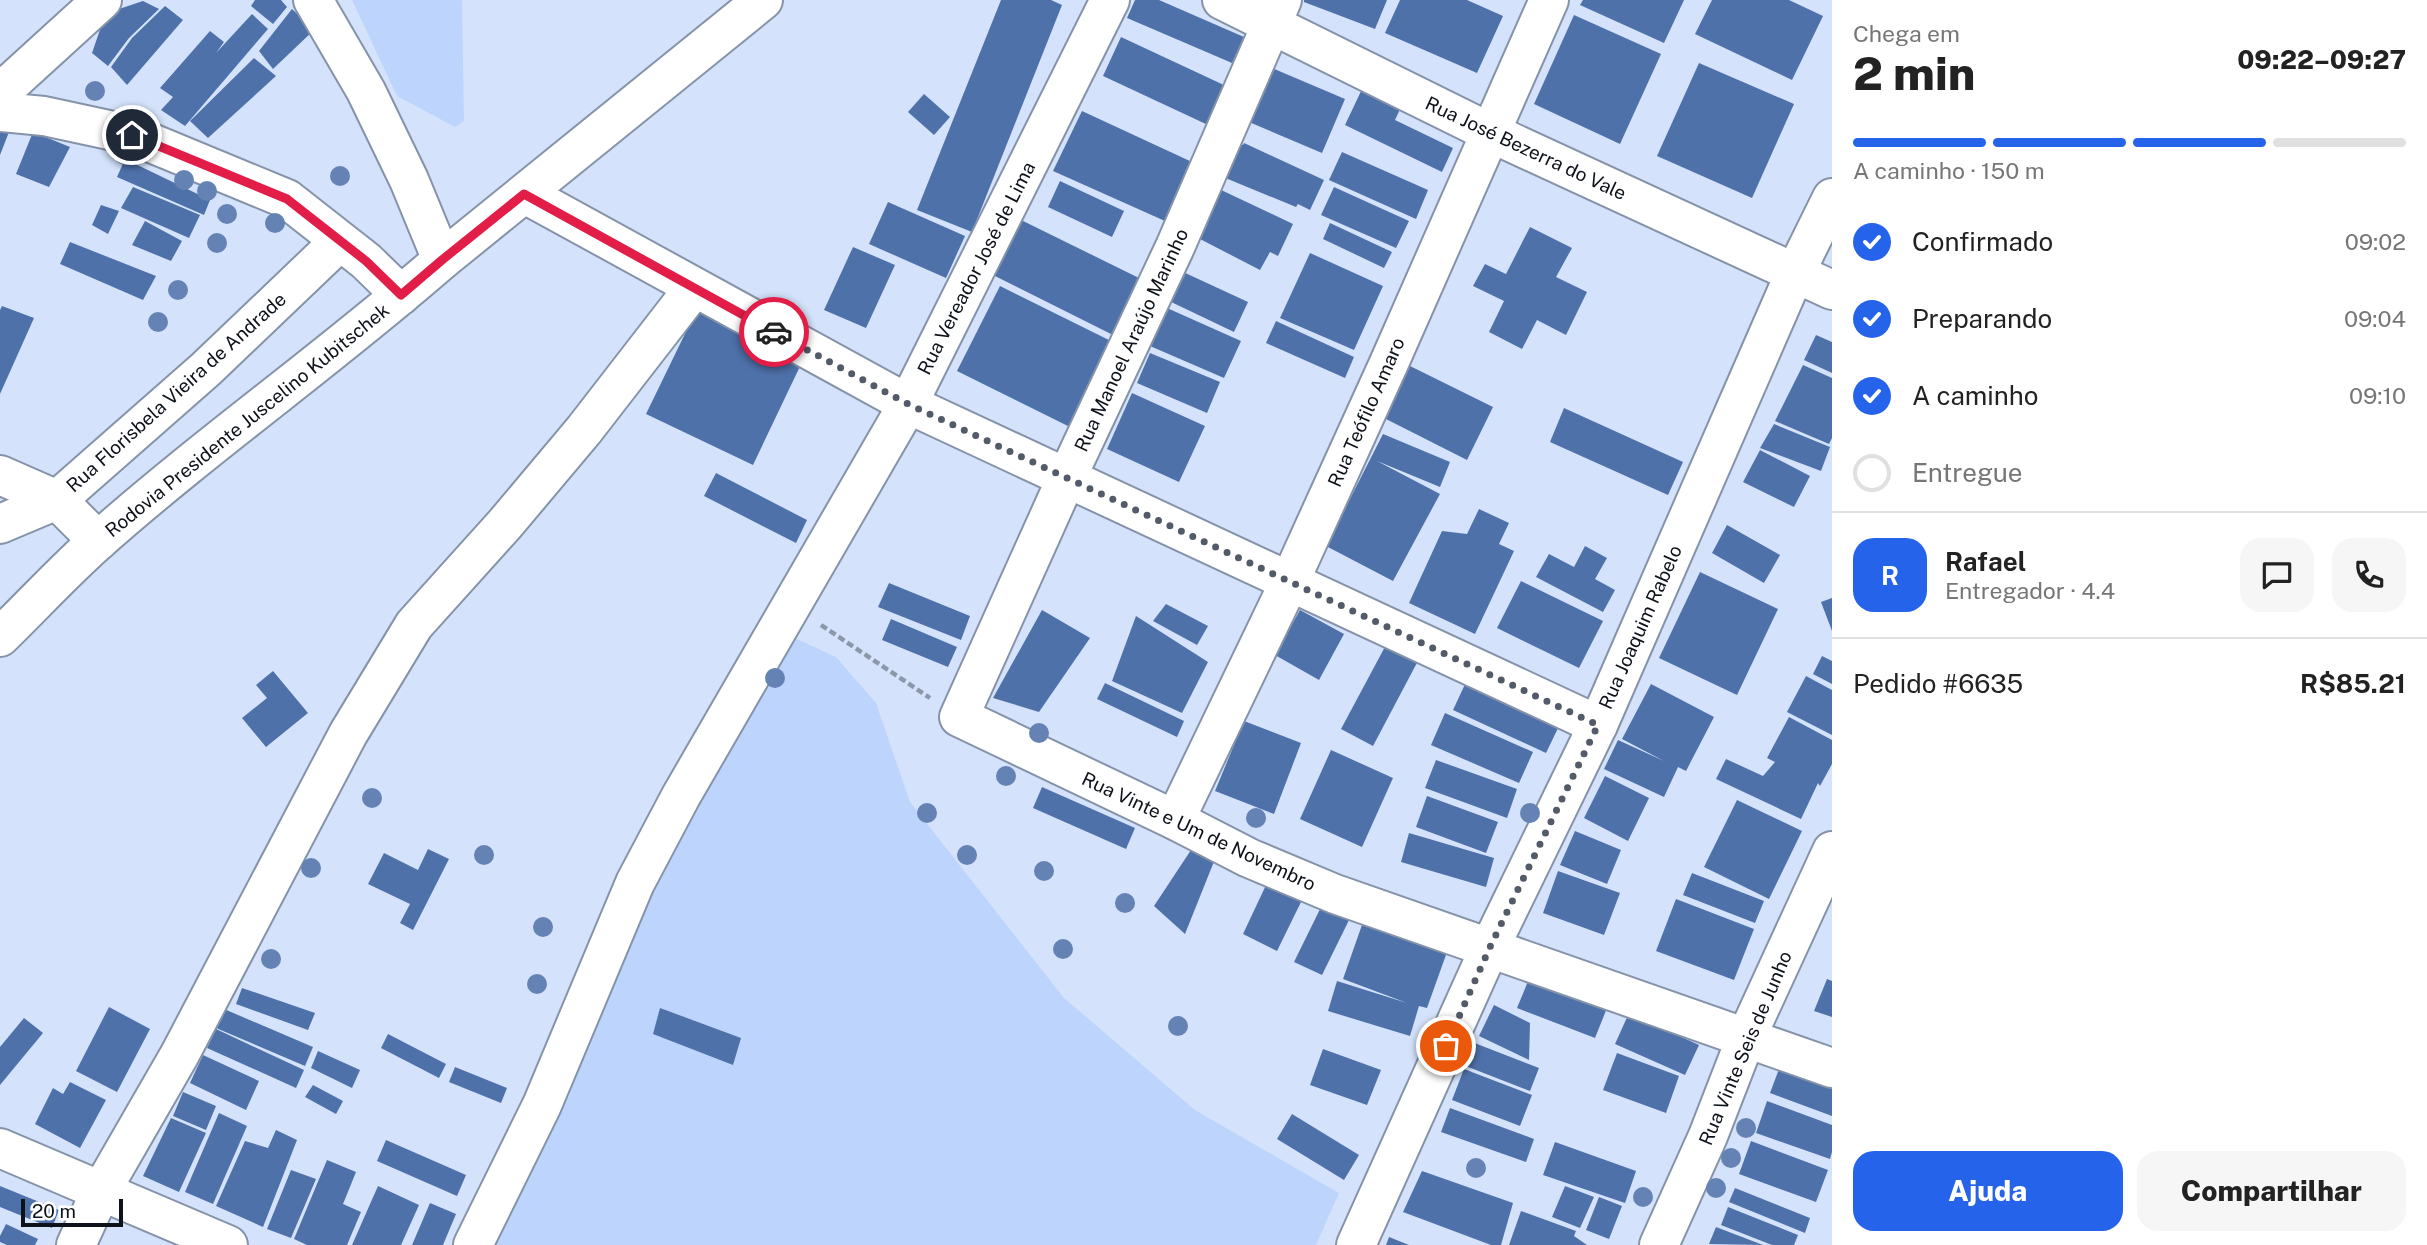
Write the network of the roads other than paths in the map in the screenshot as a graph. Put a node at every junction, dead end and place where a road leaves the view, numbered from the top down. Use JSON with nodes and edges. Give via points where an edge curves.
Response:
{"nodes":[{"id":1,"x":102,"y":0,"type":"edge"},
{"id":2,"x":313,"y":0,"type":"edge"},
{"id":3,"x":763,"y":0,"type":"edge"},
{"id":4,"x":1110,"y":0,"type":"edge"},
{"id":5,"x":1222,"y":0,"type":"edge"},
{"id":6,"x":1549,"y":0,"type":"edge"},
{"id":7,"x":1277,"y":13,"type":"edge"},
{"id":8,"x":0,"y":93,"type":"edge"},
{"id":9,"x":0,"y":113,"type":"edge"},
{"id":10,"x":1489,"y":132,"type":"junction"},
{"id":11,"x":524,"y":194,"type":"junction"},
{"id":12,"x":1832,"y":198,"type":"edge"},
{"id":13,"x":339,"y":242,"type":"junction"},
{"id":14,"x":442,"y":260,"type":"junction"},
{"id":15,"x":1795,"y":273,"type":"junction"},
{"id":16,"x":694,"y":288,"type":"junction"},
{"id":17,"x":1832,"y":290,"type":"edge"},
{"id":18,"x":401,"y":295,"type":"junction"},
{"id":19,"x":908,"y":404,"type":"junction"},
{"id":20,"x":0,"y":475,"type":"edge"},
{"id":21,"x":1067,"y":477,"type":"junction"},
{"id":22,"x":57,"y":500,"type":"junction"},
{"id":23,"x":0,"y":524,"type":"edge"},
{"id":24,"x":98,"y":541,"type":"junction"},
{"id":25,"x":1289,"y":583,"type":"junction"},
{"id":26,"x":0,"y":637,"type":"edge"},
{"id":27,"x":959,"y":718,"type":"joint"},
{"id":28,"x":1598,"y":725,"type":"junction"},
{"id":29,"x":1175,"y":820,"type":"junction"},
{"id":30,"x":1832,"y":851,"type":"edge"},
{"id":31,"x":1490,"y":947,"type":"junction"},
{"id":32,"x":1745,"y":1038,"type":"junction"},
{"id":33,"x":1832,"y":1068,"type":"edge"},
{"id":34,"x":0,"y":1148,"type":"edge"},
{"id":35,"x":101,"y":1191,"type":"junction"},
{"id":36,"x":76,"y":1245,"type":"edge"},
{"id":37,"x":228,"y":1245,"type":"edge"},
{"id":38,"x":473,"y":1245,"type":"edge"},
{"id":39,"x":1356,"y":1245,"type":"edge"},
{"id":40,"x":1659,"y":1245,"type":"edge"}],
"edges":[{"from":1,"to":8,"type":"main road"},
{"from":2,"to":14,"type":"main road","via":[[366,91]]},
{"from":3,"to":11,"type":"main road","name":"Rodovia Presidente Juscelino Kubitschek"},
{"from":4,"to":19,"type":"main road","name":"Rua Vereador José de Lima"},
{"from":5,"to":7,"type":"main road","name":"Rua José Bezerra do Vale"},
{"from":6,"to":10,"type":"main road","name":"Rua Teófilo Amaro"},
{"from":7,"to":10,"type":"main road","name":"Rua José Bezerra do Vale"},
{"from":7,"to":21,"type":"main road","name":"Rua Manoel Araújo Marinho","via":[[1175,247]]},
{"from":9,"to":13,"type":"main road","via":[[44,116],[132,135],[287,199]]},
{"from":10,"to":15,"type":"main road","name":"Rua José Bezerra do Vale"},
{"from":10,"to":25,"type":"main road","name":"Rua Teófilo Amaro"},
{"from":11,"to":14,"type":"main road","name":"Rodovia Presidente Juscelino Kubitschek"},
{"from":11,"to":16,"type":"main road"},
{"from":12,"to":15,"type":"main road","name":"Rua Joaquim Rabelo"},
{"from":13,"to":18,"type":"main road"},
{"from":13,"to":22,"type":"main road","name":"Rua Florisbela Vieira de Andrade","via":[[206,369]]},
{"from":14,"to":18,"type":"main road","name":"Rodovia Presidente Juscelino Kubitschek"},
{"from":15,"to":17,"type":"main road","name":"Rua José Bezerra do Vale"},
{"from":15,"to":28,"type":"main road","name":"Rua Joaquim Rabelo"},
{"from":16,"to":19,"type":"main road"},
{"from":16,"to":35,"type":"main road","via":[[584,430],[414,625],[348,734],[187,1042]]},
{"from":18,"to":24,"type":"main road","name":"Rodovia Presidente Juscelino Kubitschek"},
{"from":19,"to":21,"type":"main road"},
{"from":19,"to":38,"type":"main road","name":"Rua Vereador José de Lima","via":[[635,883],[542,1105]]},
{"from":20,"to":22,"type":"main road","name":"Rua Florisbela Vieira de Andrade"},
{"from":21,"to":25,"type":"main road"},
{"from":21,"to":27,"type":"main road","name":"Rua Manoel Araújo Marinho"},
{"from":22,"to":23,"type":"main road"},
{"from":22,"to":24,"type":"main road"},
{"from":24,"to":26,"type":"main road","name":"Rodovia Presidente Juscelino Kubitschek"},
{"from":25,"to":28,"type":"main road"},
{"from":25,"to":29,"type":"main road","name":"Rua Teófilo Amaro"},
{"from":27,"to":29,"type":"main road","name":"Rua Vinte e Um de Novembro"},
{"from":28,"to":31,"type":"main road","name":"Rua Joaquim Rabelo"},
{"from":29,"to":31,"type":"main road","name":"Rua Vinte e Um de Novembro","via":[[1335,894]]},
{"from":30,"to":32,"type":"main road","name":"Rua Vinte Seis de Junho"},
{"from":31,"to":32,"type":"main road","name":"Rua Vinte e Um de Novembro"},
{"from":31,"to":39,"type":"main road","name":"Rua Joaquim Rabelo"},
{"from":32,"to":33,"type":"main road","name":"Rua Vinte e Um de Novembro"},
{"from":32,"to":40,"type":"main road","name":"Rua Vinte Seis de Junho"},
{"from":34,"to":35,"type":"main road"},
{"from":35,"to":36,"type":"main road"},
{"from":35,"to":37,"type":"main road"}]}
